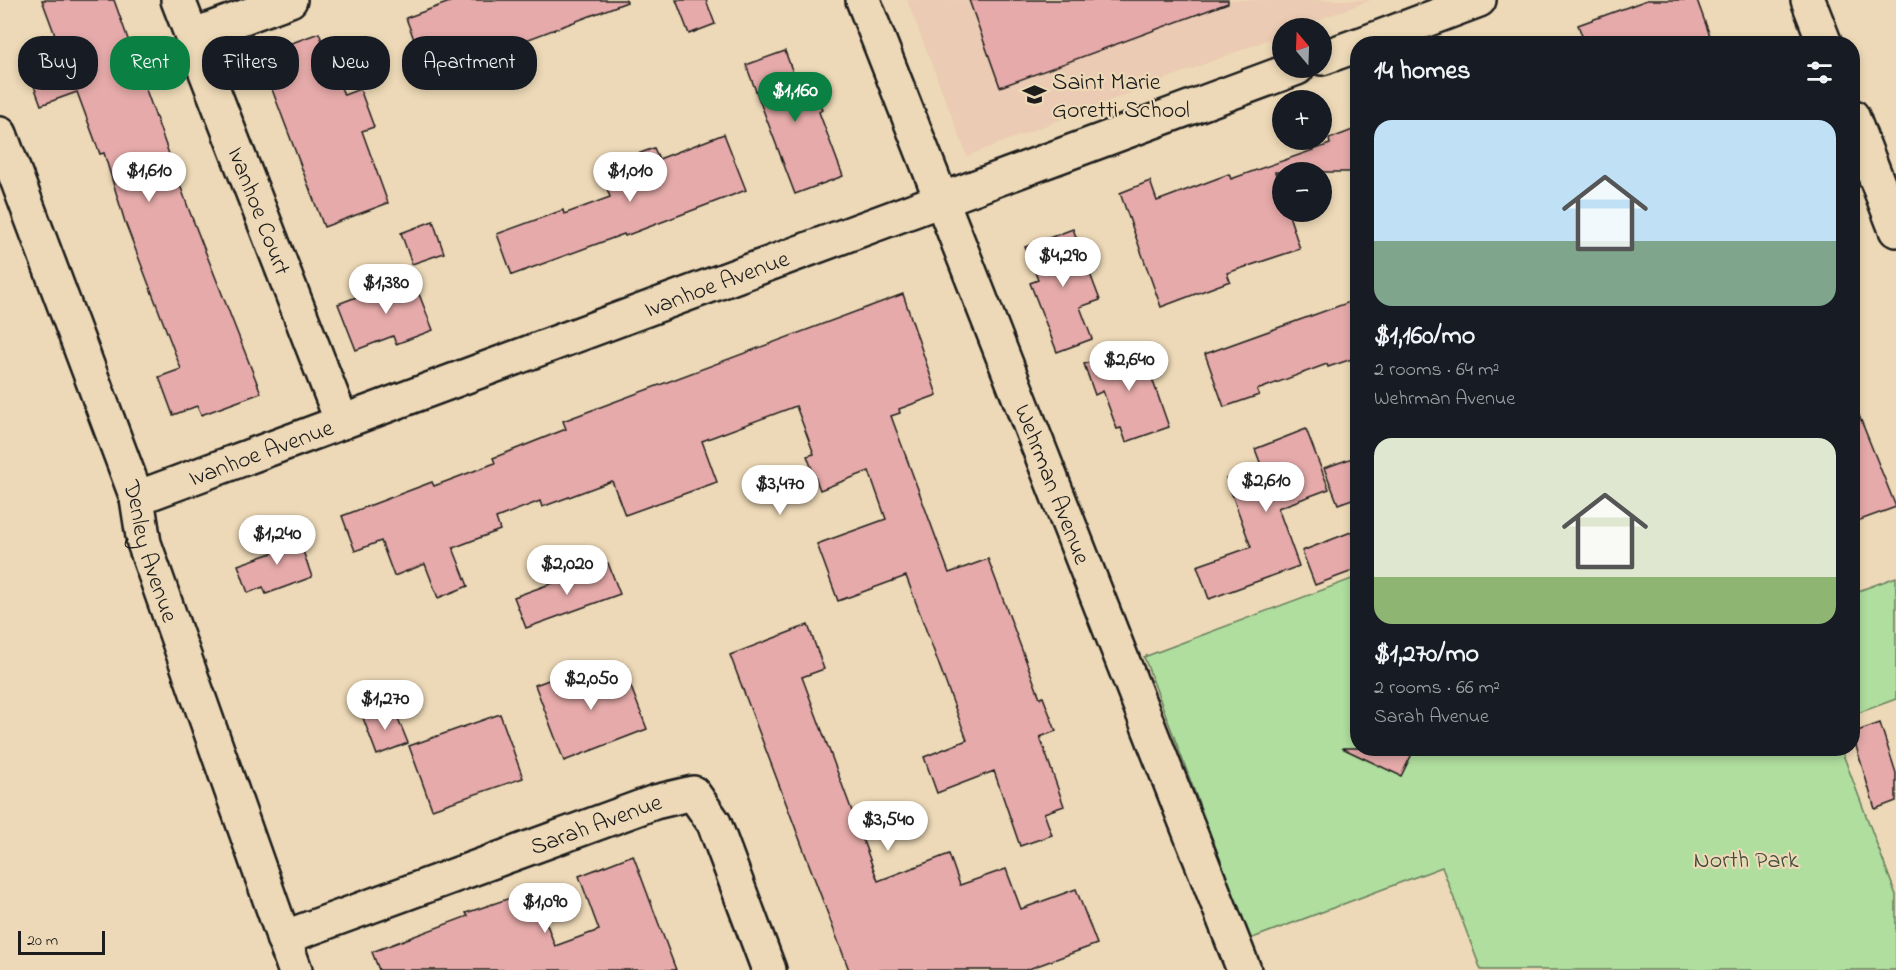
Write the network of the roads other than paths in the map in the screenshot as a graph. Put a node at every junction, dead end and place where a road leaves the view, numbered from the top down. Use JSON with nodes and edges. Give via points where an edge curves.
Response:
{"nodes":[{"id":1,"x":178,"y":0,"type":"edge"},
{"id":2,"x":290,"y":0,"type":"edge"},
{"id":3,"x":863,"y":0,"type":"edge"},
{"id":4,"x":1479,"y":0,"type":"edge"},
{"id":5,"x":1808,"y":0,"type":"edge"},
{"id":6,"x":192,"y":36,"type":"junction"},
{"id":7,"x":1382,"y":36,"type":"edge"},
{"id":8,"x":1822,"y":36,"type":"edge"},
{"id":9,"x":1350,"y":48,"type":"edge"},
{"id":10,"x":1332,"y":54,"type":"edge"},
{"id":11,"x":1272,"y":77,"type":"edge"},
{"id":12,"x":0,"y":134,"type":"edge"},
{"id":13,"x":1860,"y":137,"type":"edge"},
{"id":14,"x":941,"y":200,"type":"junction"},
{"id":15,"x":1896,"y":230,"type":"edge"},
{"id":16,"x":342,"y":422,"type":"junction"},
{"id":17,"x":137,"y":498,"type":"junction"},
{"id":18,"x":283,"y":938,"type":"junction"},
{"id":19,"x":295,"y":970,"type":"edge"},
{"id":20,"x":769,"y":970,"type":"edge"},
{"id":21,"x":1244,"y":970,"type":"edge"}],
"edges":[{"from":1,"to":6,"type":"street","name":"Ivanhoe Court"},
{"from":2,"to":6,"type":"street"},
{"from":3,"to":14,"type":"street","name":"Wehrman Avenue"},
{"from":4,"to":7,"type":"street"},
{"from":5,"to":8,"type":"street"},
{"from":6,"to":16,"type":"street","name":"Ivanhoe Court"},
{"from":9,"to":10,"type":"street"},
{"from":11,"to":14,"type":"street","name":"Ivanhoe Avenue"},
{"from":12,"to":17,"type":"street","name":"Denley Avenue"},
{"from":13,"to":15,"type":"street"},
{"from":14,"to":16,"type":"street","name":"Ivanhoe Avenue"},
{"from":14,"to":21,"type":"street","name":"Wehrman Avenue"},
{"from":16,"to":17,"type":"street","name":"Ivanhoe Avenue"},
{"from":17,"to":18,"type":"street","name":"Denley Avenue","via":[[144,543]]},
{"from":18,"to":19,"type":"street","name":"Denley Avenue"},
{"from":18,"to":20,"type":"street","name":"Sarah Avenue","via":[[655,802],[693,793],[714,823]]}]}
